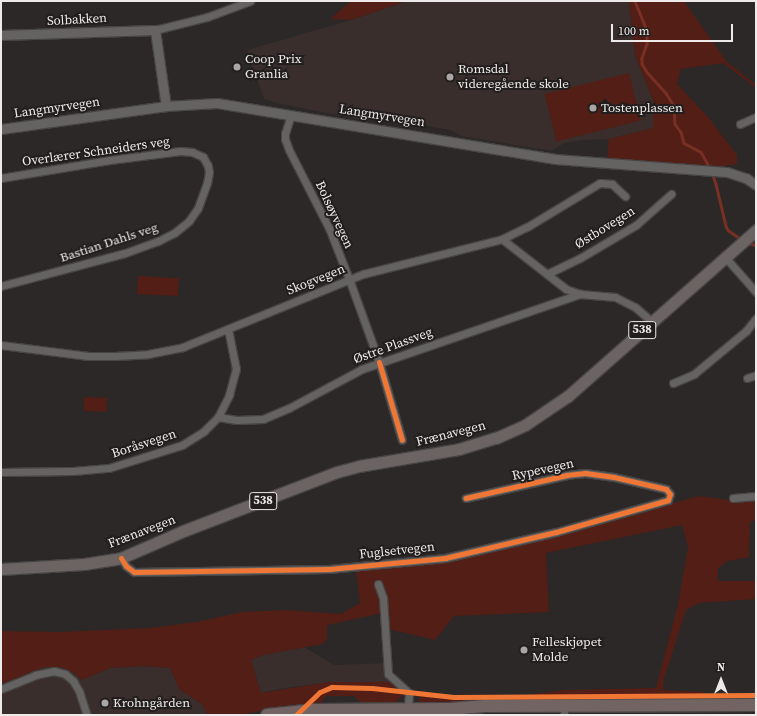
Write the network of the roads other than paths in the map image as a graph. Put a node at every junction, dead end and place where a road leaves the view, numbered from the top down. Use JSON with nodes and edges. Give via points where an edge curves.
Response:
{"nodes":[{"id":1,"x":250,"y":1,"type":"edge"},
{"id":2,"x":155,"y":30,"type":"junction"},
{"id":3,"x":1,"y":36,"type":"edge"},
{"id":4,"x":166,"y":106,"type":"junction"},
{"id":5,"x":291,"y":115,"type":"junction"},
{"id":6,"x":756,"y":117,"type":"edge"},
{"id":7,"x":740,"y":124,"type":"dead end"},
{"id":8,"x":1,"y":129,"type":"edge"},
{"id":9,"x":195,"y":153,"type":"joint"},
{"id":10,"x":1,"y":178,"type":"edge"},
{"id":11,"x":756,"y":185,"type":"edge"},
{"id":12,"x":671,"y":194,"type":"dead end"},
{"id":13,"x":625,"y":196,"type":"dead end"},
{"id":14,"x":756,"y":230,"type":"edge"},
{"id":15,"x":502,"y":239,"type":"junction"},
{"id":16,"x":725,"y":257,"type":"junction"},
{"id":17,"x":547,"y":274,"type":"junction"},
{"id":18,"x":349,"y":279,"type":"junction"},
{"id":19,"x":1,"y":286,"type":"edge"},
{"id":20,"x":756,"y":292,"type":"edge"},
{"id":21,"x":580,"y":294,"type":"junction"},
{"id":22,"x":756,"y":318,"type":"edge"},
{"id":23,"x":652,"y":322,"type":"junction"},
{"id":24,"x":228,"y":329,"type":"junction"},
{"id":25,"x":1,"y":345,"type":"edge"},
{"id":26,"x":378,"y":362,"type":"junction"},
{"id":27,"x":756,"y":376,"type":"edge"},
{"id":28,"x":747,"y":378,"type":"dead end"},
{"id":29,"x":673,"y":383,"type":"dead end"},
{"id":30,"x":218,"y":417,"type":"junction"},
{"id":31,"x":402,"y":440,"type":"dead end"},
{"id":32,"x":1,"y":472,"type":"edge"},
{"id":33,"x":670,"y":494,"type":"joint"},
{"id":34,"x":756,"y":496,"type":"edge"},
{"id":35,"x":466,"y":498,"type":"dead end"},
{"id":36,"x":733,"y":498,"type":"dead end"},
{"id":37,"x":121,"y":558,"type":"junction"},
{"id":38,"x":1,"y":569,"type":"edge"},
{"id":39,"x":378,"y":584,"type":"dead end"},
{"id":40,"x":1,"y":689,"type":"edge"},
{"id":41,"x":756,"y":705,"type":"edge"},
{"id":42,"x":408,"y":709,"type":"junction"},
{"id":43,"x":564,"y":712,"type":"edge"},
{"id":44,"x":756,"y":713,"type":"edge"},
{"id":45,"x":87,"y":715,"type":"edge"},
{"id":46,"x":267,"y":715,"type":"edge"}],
"edges":[{"from":1,"to":2,"type":"street","name":"Solbakken","via":[[207,17]]},
{"from":2,"to":3,"type":"main road","name":"Solbakken"},
{"from":2,"to":4,"type":"main road"},
{"from":4,"to":5,"type":"main road","name":"Langmyrvegen","via":[[217,103]]},
{"from":4,"to":8,"type":"main road","name":"Langmyrvegen"},
{"from":5,"to":11,"type":"main road","name":"Langmyrvegen","via":[[555,159],[727,172],[746,178]]},
{"from":5,"to":18,"type":"street","name":"Bolsøyvegen","via":[[285,139],[329,228]]},
{"from":6,"to":7,"type":"street"},
{"from":9,"to":10,"type":"street","name":"Overlærer Schneiders veg","via":[[180,152],[110,160]]},
{"from":9,"to":19,"type":"street","name":"Bastian Dahls veg","via":[[203,157],[208,166],[207,183],[195,213],[174,233],[125,253]]},
{"from":12,"to":17,"type":"street","name":"Østbovegen","via":[[636,225]]},
{"from":13,"to":15,"type":"street","name":"Skogvegen","via":[[612,184],[600,183]]},
{"from":14,"to":16,"type":"main road","name":"Frænavegen","number":"538"},
{"from":15,"to":17,"type":"street"},
{"from":15,"to":18,"type":"street","name":"Skogvegen"},
{"from":16,"to":20,"type":"street"},
{"from":16,"to":23,"type":"main road","name":"Frænavegen","number":"538"},
{"from":17,"to":21,"type":"street","via":[[566,289]]},
{"from":18,"to":24,"type":"street","name":"Skogvegen"},
{"from":18,"to":26,"type":"street","name":"Bolsøyvegen"},
{"from":21,"to":23,"type":"street","via":[[615,297],[635,307]]},
{"from":21,"to":26,"type":"street","name":"Østre Plassveg"},
{"from":22,"to":29,"type":"street","via":[[746,331],[694,374]]},
{"from":23,"to":37,"type":"main road","name":"Frænavegen","number":"538","via":[[568,396],[525,425],[496,438],[459,449],[337,472],[183,531]]},
{"from":24,"to":25,"type":"street","name":"Skogvegen","via":[[183,347],[148,354],[88,356]]},
{"from":24,"to":30,"type":"street","name":"Boråsvegen","via":[[236,369],[229,395]]},
{"from":26,"to":30,"type":"street","name":"Østre Plassveg","via":[[263,419],[237,420]]},
{"from":26,"to":31,"type":"street","name":"Bolsøyvegen"},
{"from":27,"to":28,"type":"street"},
{"from":30,"to":32,"type":"street","name":"Boråsvegen","via":[[204,431],[182,445],[109,468]]},
{"from":33,"to":35,"type":"street","name":"Rypevegen","via":[[666,489],[585,473]]},
{"from":33,"to":37,"type":"street","name":"Fuglsetvegen","via":[[668,500],[564,530],[445,558],[329,569],[134,572]]},
{"from":34,"to":36,"type":"street"},
{"from":37,"to":38,"type":"main road","name":"Frænavegen","number":"538","via":[[84,564]]},
{"from":39,"to":42,"type":"street","via":[[383,598],[388,674],[409,693]]},
{"from":40,"to":45,"type":"street","via":[[35,675],[54,671],[65,674],[79,691]]},
{"from":41,"to":43,"type":"highway"},
{"from":42,"to":43,"type":"highway","via":[[485,706]]},
{"from":42,"to":46,"type":"highway","via":[[315,710]]},
{"from":43,"to":44,"type":"highway"}]}
